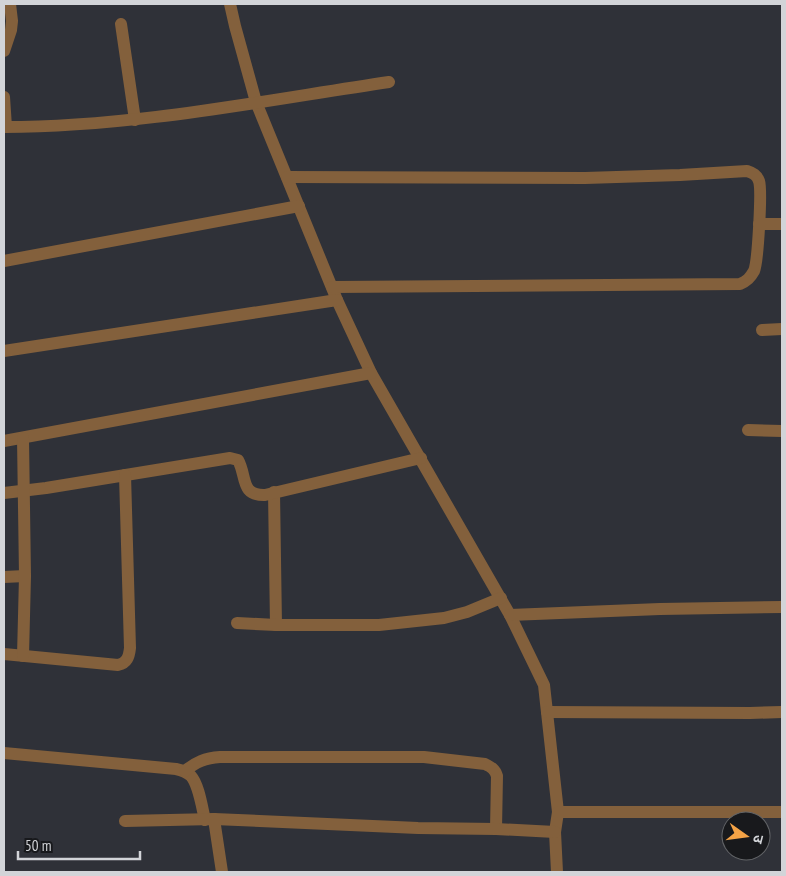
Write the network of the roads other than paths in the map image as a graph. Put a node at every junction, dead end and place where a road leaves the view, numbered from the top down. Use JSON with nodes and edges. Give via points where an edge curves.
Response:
{"nodes":[{"id":1,"x":10,"y":4,"type":"edge"},
{"id":2,"x":230,"y":4,"type":"edge"},
{"id":3,"x":121,"y":24,"type":"dead end"},
{"id":4,"x":4,"y":51,"type":"edge"},
{"id":5,"x":389,"y":82,"type":"dead end"},
{"id":6,"x":4,"y":98,"type":"edge"},
{"id":7,"x":256,"y":102,"type":"junction"},
{"id":8,"x":135,"y":120,"type":"junction"},
{"id":9,"x":5,"y":127,"type":"edge"},
{"id":10,"x":287,"y":177,"type":"junction"},
{"id":11,"x":299,"y":206,"type":"junction"},
{"id":12,"x":759,"y":224,"type":"junction"},
{"id":13,"x":782,"y":224,"type":"edge"},
{"id":14,"x":4,"y":261,"type":"edge"},
{"id":15,"x":332,"y":287,"type":"junction"},
{"id":16,"x":337,"y":300,"type":"junction"},
{"id":17,"x":782,"y":329,"type":"edge"},
{"id":18,"x":762,"y":330,"type":"dead end"},
{"id":19,"x":4,"y":351,"type":"edge"},
{"id":20,"x":372,"y":373,"type":"junction"},
{"id":21,"x":748,"y":430,"type":"dead end"},
{"id":22,"x":782,"y":431,"type":"edge"},
{"id":23,"x":23,"y":438,"type":"junction"},
{"id":24,"x":4,"y":441,"type":"edge"},
{"id":25,"x":421,"y":458,"type":"junction"},
{"id":26,"x":125,"y":475,"type":"junction"},
{"id":27,"x":24,"y":491,"type":"junction"},
{"id":28,"x":274,"y":492,"type":"junction"},
{"id":29,"x":4,"y":493,"type":"edge"},
{"id":30,"x":25,"y":576,"type":"junction"},
{"id":31,"x":4,"y":577,"type":"edge"},
{"id":32,"x":501,"y":598,"type":"junction"},
{"id":33,"x":782,"y":607,"type":"edge"},
{"id":34,"x":510,"y":615,"type":"junction"},
{"id":35,"x":237,"y":623,"type":"dead end"},
{"id":36,"x":276,"y":625,"type":"junction"},
{"id":37,"x":4,"y":654,"type":"edge"},
{"id":38,"x":22,"y":656,"type":"junction"},
{"id":39,"x":547,"y":712,"type":"junction"},
{"id":40,"x":782,"y":712,"type":"edge"},
{"id":41,"x":4,"y":753,"type":"edge"},
{"id":42,"x":185,"y":772,"type":"junction"},
{"id":43,"x":558,"y":812,"type":"junction"},
{"id":44,"x":782,"y":812,"type":"edge"},
{"id":45,"x":210,"y":819,"type":"junction"},
{"id":46,"x":125,"y":821,"type":"dead end"},
{"id":47,"x":496,"y":829,"type":"junction"},
{"id":48,"x":555,"y":832,"type":"junction"},
{"id":49,"x":222,"y":872,"type":"edge"},
{"id":50,"x":557,"y":872,"type":"edge"}],
"edges":[{"from":1,"to":4,"type":"street","via":[[11,30]]},
{"from":2,"to":7,"type":"street"},
{"from":3,"to":8,"type":"street"},
{"from":5,"to":7,"type":"street"},
{"from":6,"to":9,"type":"street"},
{"from":7,"to":8,"type":"street"},
{"from":7,"to":10,"type":"street"},
{"from":8,"to":9,"type":"street"},
{"from":10,"to":11,"type":"street"},
{"from":10,"to":12,"type":"street","via":[[585,178],[748,171],[760,182]]},
{"from":11,"to":14,"type":"street"},
{"from":11,"to":15,"type":"street"},
{"from":12,"to":13,"type":"street"},
{"from":12,"to":15,"type":"street","via":[[755,269],[749,280],[740,284]]},
{"from":15,"to":16,"type":"street"},
{"from":16,"to":19,"type":"street"},
{"from":16,"to":20,"type":"street"},
{"from":17,"to":18,"type":"street"},
{"from":20,"to":23,"type":"street"},
{"from":20,"to":25,"type":"street"},
{"from":21,"to":22,"type":"street"},
{"from":23,"to":24,"type":"street"},
{"from":23,"to":27,"type":"street"},
{"from":25,"to":28,"type":"street"},
{"from":25,"to":32,"type":"street"},
{"from":26,"to":27,"type":"street"},
{"from":26,"to":28,"type":"street","via":[[234,458],[241,465],[249,491],[259,495]]},
{"from":26,"to":38,"type":"street","via":[[129,656],[118,665]]},
{"from":27,"to":29,"type":"street"},
{"from":27,"to":30,"type":"street"},
{"from":28,"to":36,"type":"street"},
{"from":30,"to":31,"type":"street"},
{"from":30,"to":38,"type":"street"},
{"from":32,"to":34,"type":"street"},
{"from":32,"to":36,"type":"street","via":[[444,618],[379,625]]},
{"from":33,"to":34,"type":"street"},
{"from":34,"to":39,"type":"street","via":[[544,685]]},
{"from":35,"to":36,"type":"street"},
{"from":37,"to":38,"type":"street"},
{"from":39,"to":40,"type":"street"},
{"from":39,"to":43,"type":"street"},
{"from":41,"to":42,"type":"street"},
{"from":42,"to":45,"type":"street","via":[[195,784]]},
{"from":42,"to":47,"type":"street","via":[[200,760],[220,757],[424,757],[485,764],[493,768],[497,776]]},
{"from":43,"to":44,"type":"street"},
{"from":43,"to":48,"type":"street"},
{"from":45,"to":46,"type":"street"},
{"from":45,"to":47,"type":"street"},
{"from":45,"to":49,"type":"street"},
{"from":47,"to":48,"type":"street"},
{"from":48,"to":50,"type":"street"}]}
